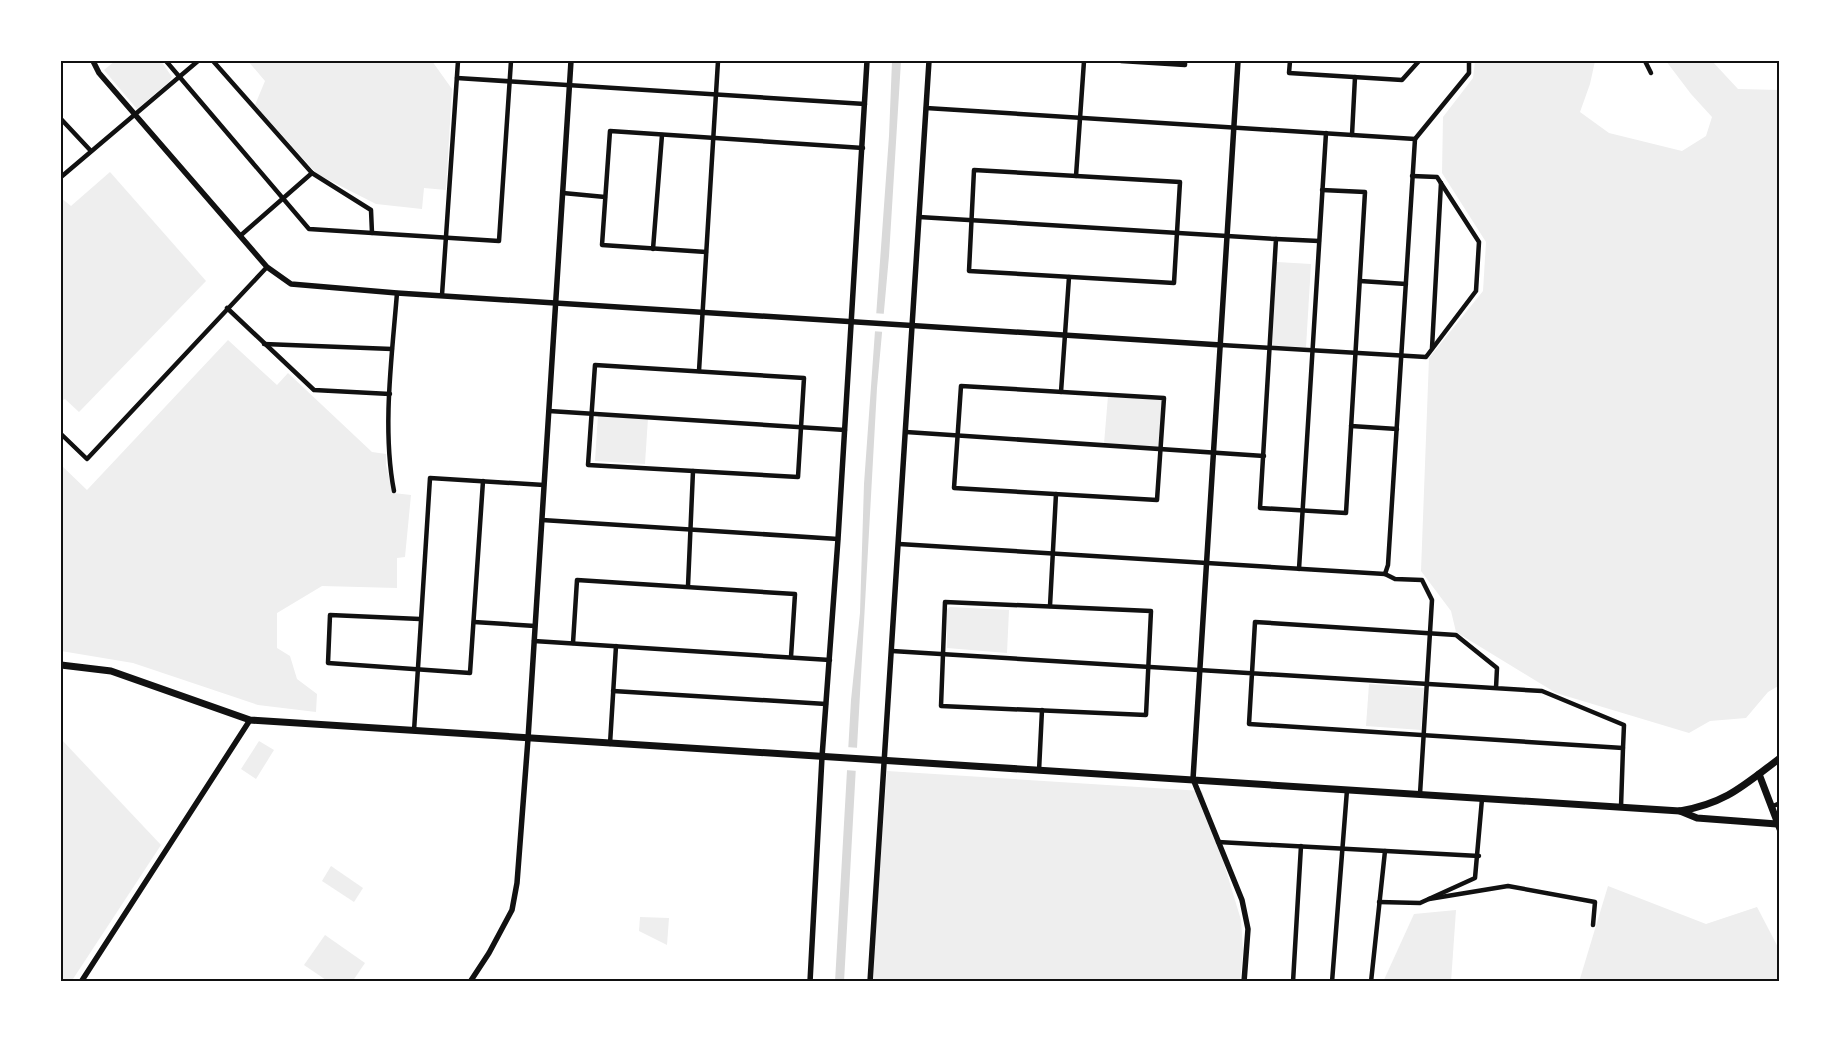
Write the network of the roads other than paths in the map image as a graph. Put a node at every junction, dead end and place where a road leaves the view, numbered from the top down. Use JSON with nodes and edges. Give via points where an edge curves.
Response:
{"nodes":[{"id":1,"x":92,"y":61,"type":"edge"},
{"id":2,"x":166,"y":61,"type":"edge"},
{"id":3,"x":198,"y":61,"type":"edge"},
{"id":4,"x":213,"y":61,"type":"edge"},
{"id":5,"x":458,"y":61,"type":"edge"},
{"id":6,"x":510,"y":61,"type":"edge"},
{"id":7,"x":571,"y":61,"type":"edge"},
{"id":8,"x":718,"y":61,"type":"edge"},
{"id":9,"x":867,"y":61,"type":"edge"},
{"id":10,"x":929,"y":61,"type":"edge"},
{"id":11,"x":1084,"y":61,"type":"edge"},
{"id":12,"x":1121,"y":61,"type":"edge"},
{"id":13,"x":1185,"y":61,"type":"edge"},
{"id":14,"x":1238,"y":61,"type":"edge"},
{"id":15,"x":1290,"y":61,"type":"edge"},
{"id":16,"x":1419,"y":61,"type":"edge"},
{"id":17,"x":1469,"y":61,"type":"edge"},
{"id":18,"x":1645,"y":61,"type":"edge"},
{"id":19,"x":1651,"y":73,"type":"dead end"},
{"id":20,"x":180,"y":77,"type":"junction"},
{"id":21,"x":1355,"y":77,"type":"junction"},
{"id":22,"x":457,"y":78,"type":"junction"},
{"id":23,"x":509,"y":82,"type":"junction"},
{"id":24,"x":570,"y":86,"type":"junction"},
{"id":25,"x":716,"y":95,"type":"junction"},
{"id":26,"x":865,"y":104,"type":"junction"},
{"id":27,"x":926,"y":108,"type":"junction"},
{"id":28,"x":134,"y":114,"type":"junction"},
{"id":29,"x":1080,"y":118,"type":"junction"},
{"id":30,"x":61,"y":119,"type":"edge"},
{"id":31,"x":1234,"y":127,"type":"junction"},
{"id":32,"x":1326,"y":133,"type":"junction"},
{"id":33,"x":1352,"y":134,"type":"junction"},
{"id":34,"x":662,"y":135,"type":"junction"},
{"id":35,"x":713,"y":138,"type":"junction"},
{"id":36,"x":1415,"y":138,"type":"junction"},
{"id":37,"x":863,"y":148,"type":"junction"},
{"id":38,"x":91,"y":152,"type":"junction"},
{"id":39,"x":312,"y":173,"type":"junction"},
{"id":40,"x":1076,"y":176,"type":"junction"},
{"id":41,"x":1412,"y":176,"type":"junction"},
{"id":42,"x":61,"y":177,"type":"edge"},
{"id":43,"x":1441,"y":182,"type":"junction"},
{"id":44,"x":1322,"y":190,"type":"junction"},
{"id":45,"x":563,"y":193,"type":"junction"},
{"id":46,"x":606,"y":197,"type":"junction"},
{"id":47,"x":283,"y":198,"type":"junction"},
{"id":48,"x":919,"y":217,"type":"junction"},
{"id":49,"x":972,"y":220,"type":"junction"},
{"id":50,"x":1177,"y":232,"type":"junction"},
{"id":51,"x":372,"y":233,"type":"junction"},
{"id":52,"x":240,"y":236,"type":"junction"},
{"id":53,"x":1227,"y":236,"type":"junction"},
{"id":54,"x":446,"y":237,"type":"junction"},
{"id":55,"x":1276,"y":239,"type":"junction"},
{"id":56,"x":1319,"y":241,"type":"junction"},
{"id":57,"x":653,"y":249,"type":"junction"},
{"id":58,"x":706,"y":252,"type":"junction"},
{"id":59,"x":266,"y":267,"type":"junction"},
{"id":60,"x":1069,"y":277,"type":"junction"},
{"id":61,"x":1360,"y":281,"type":"junction"},
{"id":62,"x":1406,"y":284,"type":"junction"},
{"id":63,"x":397,"y":293,"type":"junction"},
{"id":64,"x":442,"y":295,"type":"junction"},
{"id":65,"x":556,"y":302,"type":"junction"},
{"id":66,"x":227,"y":308,"type":"junction"},
{"id":67,"x":703,"y":311,"type":"junction"},
{"id":68,"x":850,"y":322,"type":"junction"},
{"id":69,"x":913,"y":326,"type":"junction"},
{"id":70,"x":1065,"y":336,"type":"junction"},
{"id":71,"x":263,"y":344,"type":"junction"},
{"id":72,"x":1221,"y":346,"type":"junction"},
{"id":73,"x":392,"y":349,"type":"junction"},
{"id":74,"x":1270,"y":349,"type":"junction"},
{"id":75,"x":1432,"y":349,"type":"junction"},
{"id":76,"x":1312,"y":351,"type":"junction"},
{"id":77,"x":1356,"y":354,"type":"junction"},
{"id":78,"x":1401,"y":357,"type":"junction"},
{"id":79,"x":699,"y":371,"type":"junction"},
{"id":80,"x":1061,"y":392,"type":"junction"},
{"id":81,"x":390,"y":394,"type":"junction"},
{"id":82,"x":549,"y":411,"type":"junction"},
{"id":83,"x":592,"y":413,"type":"junction"},
{"id":84,"x":1351,"y":426,"type":"junction"},
{"id":85,"x":801,"y":427,"type":"junction"},
{"id":86,"x":1396,"y":429,"type":"junction"},
{"id":87,"x":845,"y":430,"type":"junction"},
{"id":88,"x":906,"y":432,"type":"junction"},
{"id":89,"x":61,"y":434,"type":"edge"},
{"id":90,"x":958,"y":436,"type":"junction"},
{"id":91,"x":1161,"y":449,"type":"junction"},
{"id":92,"x":1213,"y":453,"type":"junction"},
{"id":93,"x":1264,"y":456,"type":"junction"},
{"id":94,"x":693,"y":471,"type":"junction"},
{"id":95,"x":483,"y":481,"type":"junction"},
{"id":96,"x":544,"y":485,"type":"junction"},
{"id":97,"x":394,"y":491,"type":"dead end"},
{"id":98,"x":1056,"y":494,"type":"junction"},
{"id":99,"x":1303,"y":511,"type":"junction"},
{"id":100,"x":542,"y":520,"type":"junction"},
{"id":101,"x":690,"y":529,"type":"junction"},
{"id":102,"x":838,"y":539,"type":"junction"},
{"id":103,"x":899,"y":544,"type":"junction"},
{"id":104,"x":1052,"y":553,"type":"junction"},
{"id":105,"x":1206,"y":563,"type":"junction"},
{"id":106,"x":1299,"y":569,"type":"junction"},
{"id":107,"x":1384,"y":574,"type":"junction"},
{"id":108,"x":688,"y":586,"type":"junction"},
{"id":109,"x":1050,"y":606,"type":"junction"},
{"id":110,"x":420,"y":619,"type":"junction"},
{"id":111,"x":474,"y":622,"type":"junction"},
{"id":112,"x":535,"y":626,"type":"junction"},
{"id":113,"x":1431,"y":633,"type":"junction"},
{"id":114,"x":534,"y":641,"type":"junction"},
{"id":115,"x":573,"y":643,"type":"junction"},
{"id":116,"x":616,"y":646,"type":"junction"},
{"id":117,"x":892,"y":651,"type":"junction"},
{"id":118,"x":943,"y":653,"type":"junction"},
{"id":119,"x":792,"y":657,"type":"junction"},
{"id":120,"x":830,"y":660,"type":"junction"},
{"id":121,"x":61,"y":665,"type":"edge"},
{"id":122,"x":1148,"y":666,"type":"junction"},
{"id":123,"x":418,"y":669,"type":"junction"},
{"id":124,"x":1200,"y":669,"type":"junction"},
{"id":125,"x":1252,"y":672,"type":"junction"},
{"id":126,"x":1428,"y":683,"type":"junction"},
{"id":127,"x":1496,"y":688,"type":"junction"},
{"id":128,"x":614,"y":691,"type":"junction"},
{"id":129,"x":826,"y":704,"type":"junction"},
{"id":130,"x":1042,"y":710,"type":"junction"},
{"id":131,"x":250,"y":720,"type":"junction"},
{"id":132,"x":414,"y":731,"type":"junction"},
{"id":133,"x":1424,"y":735,"type":"junction"},
{"id":134,"x":528,"y":738,"type":"junction"},
{"id":135,"x":610,"y":744,"type":"junction"},
{"id":136,"x":1623,"y":748,"type":"junction"},
{"id":137,"x":822,"y":757,"type":"junction"},
{"id":138,"x":1780,"y":758,"type":"edge"},
{"id":139,"x":885,"y":762,"type":"junction"},
{"id":140,"x":1039,"y":771,"type":"junction"},
{"id":141,"x":1759,"y":774,"type":"junction"},
{"id":142,"x":1193,"y":779,"type":"junction"},
{"id":143,"x":1348,"y":790,"type":"junction"},
{"id":144,"x":1420,"y":794,"type":"junction"},
{"id":145,"x":1482,"y":798,"type":"junction"},
{"id":146,"x":1780,"y":803,"type":"edge"},
{"id":147,"x":1621,"y":807,"type":"junction"},
{"id":148,"x":1771,"y":807,"type":"junction"},
{"id":149,"x":1680,"y":811,"type":"junction"},
{"id":150,"x":1779,"y":827,"type":"edge"},
{"id":151,"x":1218,"y":842,"type":"junction"},
{"id":152,"x":1301,"y":846,"type":"junction"},
{"id":153,"x":1343,"y":849,"type":"junction"},
{"id":154,"x":1385,"y":851,"type":"junction"},
{"id":155,"x":1479,"y":856,"type":"junction"},
{"id":156,"x":1429,"y":899,"type":"junction"},
{"id":157,"x":1379,"y":902,"type":"junction"},
{"id":158,"x":1594,"y":926,"type":"dead end"},
{"id":159,"x":81,"y":982,"type":"edge"},
{"id":160,"x":470,"y":982,"type":"edge"},
{"id":161,"x":810,"y":982,"type":"edge"},
{"id":162,"x":870,"y":982,"type":"edge"},
{"id":163,"x":1244,"y":982,"type":"edge"},
{"id":164,"x":1293,"y":982,"type":"edge"},
{"id":165,"x":1332,"y":982,"type":"edge"},
{"id":166,"x":1371,"y":982,"type":"edge"}],
"edges":[{"from":1,"to":28,"type":"street"},
{"from":2,"to":20,"type":"street"},
{"from":3,"to":20,"type":"street"},
{"from":4,"to":39,"type":"street"},
{"from":5,"to":22,"type":"street"},
{"from":6,"to":23,"type":"street"},
{"from":7,"to":24,"type":"street"},
{"from":8,"to":25,"type":"street"},
{"from":9,"to":26,"type":"street"},
{"from":10,"to":27,"type":"street"},
{"from":11,"to":29,"type":"street"},
{"from":12,"to":13,"type":"street","via":[[1185,65]]},
{"from":14,"to":31,"type":"street"},
{"from":15,"to":21,"type":"street","via":[[1289,73]]},
{"from":16,"to":21,"type":"street","via":[[1402,80]]},
{"from":17,"to":36,"type":"street","via":[[1469,73]]},
{"from":18,"to":19,"type":"street"},
{"from":20,"to":28,"type":"street"},
{"from":20,"to":47,"type":"street"},
{"from":21,"to":33,"type":"street"},
{"from":22,"to":23,"type":"street"},
{"from":22,"to":54,"type":"street"},
{"from":23,"to":24,"type":"street"},
{"from":23,"to":54,"type":"street","via":[[499,241]]},
{"from":24,"to":25,"type":"street"},
{"from":24,"to":45,"type":"street"},
{"from":25,"to":26,"type":"street"},
{"from":25,"to":35,"type":"street"},
{"from":26,"to":37,"type":"street"},
{"from":27,"to":29,"type":"street"},
{"from":27,"to":48,"type":"street"},
{"from":28,"to":38,"type":"street"},
{"from":28,"to":52,"type":"street"},
{"from":29,"to":31,"type":"street"},
{"from":29,"to":40,"type":"street"},
{"from":30,"to":38,"type":"street"},
{"from":31,"to":32,"type":"street"},
{"from":31,"to":53,"type":"street"},
{"from":32,"to":33,"type":"street"},
{"from":32,"to":44,"type":"street"},
{"from":33,"to":36,"type":"street"},
{"from":34,"to":35,"type":"street"},
{"from":34,"to":46,"type":"street","via":[[610,131]]},
{"from":34,"to":57,"type":"street"},
{"from":35,"to":37,"type":"street"},
{"from":35,"to":58,"type":"street"},
{"from":36,"to":41,"type":"street"},
{"from":37,"to":68,"type":"street"},
{"from":38,"to":42,"type":"street"},
{"from":39,"to":47,"type":"street"},
{"from":39,"to":51,"type":"street","via":[[371,210]]},
{"from":40,"to":49,"type":"street","via":[[974,170]]},
{"from":40,"to":50,"type":"street","via":[[1180,182]]},
{"from":41,"to":43,"type":"street","via":[[1437,177]]},
{"from":41,"to":62,"type":"street"},
{"from":43,"to":75,"type":"street"},
{"from":43,"to":75,"type":"street","via":[[1479,242],[1476,291]]},
{"from":44,"to":56,"type":"street"},
{"from":44,"to":61,"type":"street","via":[[1365,192]]},
{"from":45,"to":46,"type":"street"},
{"from":45,"to":65,"type":"street"},
{"from":46,"to":57,"type":"street","via":[[602,246]]},
{"from":47,"to":51,"type":"street","via":[[310,229]]},
{"from":47,"to":52,"type":"street"},
{"from":48,"to":49,"type":"street"},
{"from":48,"to":69,"type":"street"},
{"from":49,"to":50,"type":"street"},
{"from":49,"to":60,"type":"street","via":[[968,271]]},
{"from":50,"to":53,"type":"street"},
{"from":50,"to":60,"type":"street","via":[[1174,283]]},
{"from":51,"to":54,"type":"street"},
{"from":52,"to":59,"type":"street"},
{"from":53,"to":55,"type":"street"},
{"from":53,"to":72,"type":"street"},
{"from":54,"to":64,"type":"street"},
{"from":55,"to":56,"type":"street"},
{"from":55,"to":74,"type":"street"},
{"from":56,"to":76,"type":"street"},
{"from":57,"to":58,"type":"street"},
{"from":58,"to":67,"type":"street"},
{"from":59,"to":63,"type":"street","via":[[290,284]]},
{"from":59,"to":66,"type":"street"},
{"from":60,"to":70,"type":"street"},
{"from":61,"to":62,"type":"street"},
{"from":61,"to":77,"type":"street"},
{"from":62,"to":78,"type":"street"},
{"from":63,"to":64,"type":"street"},
{"from":63,"to":73,"type":"street"},
{"from":64,"to":65,"type":"street"},
{"from":65,"to":67,"type":"street"},
{"from":65,"to":82,"type":"street"},
{"from":66,"to":71,"type":"street"},
{"from":66,"to":89,"type":"street","via":[[88,459]]},
{"from":67,"to":68,"type":"street"},
{"from":67,"to":79,"type":"street"},
{"from":68,"to":69,"type":"street"},
{"from":68,"to":87,"type":"street"},
{"from":69,"to":70,"type":"street"},
{"from":69,"to":88,"type":"street"},
{"from":70,"to":72,"type":"street"},
{"from":70,"to":80,"type":"street"},
{"from":71,"to":73,"type":"street"},
{"from":71,"to":81,"type":"street","via":[[314,390]]},
{"from":72,"to":74,"type":"street"},
{"from":72,"to":92,"type":"street"},
{"from":73,"to":81,"type":"street"},
{"from":74,"to":76,"type":"street"},
{"from":74,"to":93,"type":"street"},
{"from":75,"to":78,"type":"street","via":[[1426,357]]},
{"from":76,"to":77,"type":"street"},
{"from":76,"to":99,"type":"street"},
{"from":77,"to":78,"type":"street"},
{"from":77,"to":84,"type":"street"},
{"from":78,"to":86,"type":"street"},
{"from":79,"to":83,"type":"street","via":[[595,365]]},
{"from":79,"to":85,"type":"street","via":[[804,378]]},
{"from":80,"to":90,"type":"street","via":[[961,386]]},
{"from":80,"to":91,"type":"street","via":[[1164,398]]},
{"from":81,"to":97,"type":"street","via":[[389,464]]},
{"from":82,"to":83,"type":"street"},
{"from":82,"to":96,"type":"street"},
{"from":83,"to":85,"type":"street"},
{"from":83,"to":94,"type":"street","via":[[588,465]]},
{"from":84,"to":86,"type":"street"},
{"from":84,"to":99,"type":"street","via":[[1346,513]]},
{"from":85,"to":87,"type":"street"},
{"from":85,"to":94,"type":"street","via":[[798,477]]},
{"from":86,"to":107,"type":"street","via":[[1388,566]]},
{"from":87,"to":102,"type":"street"},
{"from":88,"to":90,"type":"street"},
{"from":88,"to":103,"type":"street"},
{"from":90,"to":91,"type":"street"},
{"from":90,"to":98,"type":"street","via":[[954,488]]},
{"from":91,"to":92,"type":"street"},
{"from":91,"to":98,"type":"street","via":[[1158,500]]},
{"from":92,"to":93,"type":"street"},
{"from":92,"to":105,"type":"street"},
{"from":93,"to":99,"type":"street","via":[[1260,508]]},
{"from":94,"to":101,"type":"street"},
{"from":95,"to":96,"type":"street"},
{"from":95,"to":110,"type":"street","via":[[430,478]]},
{"from":95,"to":111,"type":"street"},
{"from":96,"to":100,"type":"street"},
{"from":98,"to":104,"type":"street"},
{"from":99,"to":106,"type":"street"},
{"from":100,"to":101,"type":"street"},
{"from":100,"to":112,"type":"street"},
{"from":101,"to":102,"type":"street"},
{"from":101,"to":108,"type":"street"},
{"from":102,"to":120,"type":"street"},
{"from":103,"to":104,"type":"street"},
{"from":103,"to":117,"type":"street"},
{"from":104,"to":105,"type":"street"},
{"from":104,"to":109,"type":"street"},
{"from":105,"to":106,"type":"street"},
{"from":105,"to":124,"type":"street"},
{"from":106,"to":107,"type":"street"},
{"from":107,"to":113,"type":"street","via":[[1422,580],[1432,600]]},
{"from":108,"to":115,"type":"street","via":[[577,580]]},
{"from":108,"to":119,"type":"street","via":[[796,594]]},
{"from":109,"to":118,"type":"street","via":[[945,602]]},
{"from":109,"to":122,"type":"street","via":[[1151,611]]},
{"from":110,"to":123,"type":"street"},
{"from":110,"to":123,"type":"street","via":[[330,615],[328,663]]},
{"from":111,"to":112,"type":"street"},
{"from":111,"to":123,"type":"street","via":[[470,672]]},
{"from":112,"to":114,"type":"street"},
{"from":113,"to":125,"type":"street","via":[[1255,622]]},
{"from":113,"to":126,"type":"street"},
{"from":113,"to":127,"type":"street","via":[[1456,635],[1497,668]]},
{"from":114,"to":115,"type":"street"},
{"from":114,"to":134,"type":"street"},
{"from":115,"to":116,"type":"street"},
{"from":116,"to":119,"type":"street"},
{"from":116,"to":128,"type":"street"},
{"from":117,"to":118,"type":"street"},
{"from":117,"to":139,"type":"street"},
{"from":118,"to":122,"type":"street"},
{"from":118,"to":130,"type":"street","via":[[940,706]]},
{"from":119,"to":120,"type":"street"},
{"from":120,"to":129,"type":"street"},
{"from":121,"to":131,"type":"main road","via":[[111,672]]},
{"from":122,"to":124,"type":"street"},
{"from":122,"to":130,"type":"street","via":[[1146,715]]},
{"from":123,"to":132,"type":"street"},
{"from":124,"to":125,"type":"street"},
{"from":124,"to":142,"type":"street"},
{"from":125,"to":126,"type":"street"},
{"from":125,"to":133,"type":"street","via":[[1249,724]]},
{"from":126,"to":127,"type":"street"},
{"from":126,"to":133,"type":"street"},
{"from":127,"to":136,"type":"street","via":[[1542,691],[1624,725]]},
{"from":128,"to":129,"type":"street"},
{"from":128,"to":135,"type":"street"},
{"from":129,"to":137,"type":"street"},
{"from":130,"to":140,"type":"street"},
{"from":131,"to":132,"type":"main road"},
{"from":131,"to":159,"type":"street"},
{"from":132,"to":134,"type":"main road"},
{"from":133,"to":136,"type":"street"},
{"from":133,"to":144,"type":"street"},
{"from":134,"to":135,"type":"main road"},
{"from":134,"to":160,"type":"street","via":[[512,910]]},
{"from":135,"to":137,"type":"main road"},
{"from":136,"to":147,"type":"street"},
{"from":137,"to":139,"type":"main road"},
{"from":137,"to":161,"type":"street"},
{"from":138,"to":141,"type":"main road"},
{"from":139,"to":140,"type":"main road"},
{"from":139,"to":162,"type":"street"},
{"from":140,"to":142,"type":"main road"},
{"from":141,"to":148,"type":"main road"},
{"from":141,"to":149,"type":"main road","via":[[1717,802]]},
{"from":142,"to":143,"type":"main road"},
{"from":142,"to":151,"type":"street"},
{"from":143,"to":144,"type":"main road"},
{"from":143,"to":153,"type":"street"},
{"from":144,"to":145,"type":"main road"},
{"from":145,"to":147,"type":"main road"},
{"from":145,"to":155,"type":"street"},
{"from":146,"to":148,"type":"street"},
{"from":147,"to":149,"type":"main road"},
{"from":148,"to":150,"type":"main road"},
{"from":149,"to":150,"type":"main road","via":[[1697,818]]},
{"from":151,"to":152,"type":"street"},
{"from":151,"to":163,"type":"street","via":[[1242,900],[1248,929]]},
{"from":152,"to":153,"type":"street"},
{"from":152,"to":164,"type":"street"},
{"from":153,"to":154,"type":"street"},
{"from":153,"to":165,"type":"street"},
{"from":154,"to":155,"type":"street"},
{"from":154,"to":157,"type":"street"},
{"from":155,"to":156,"type":"street","via":[[1475,878]]},
{"from":156,"to":157,"type":"street","via":[[1420,903]]},
{"from":156,"to":158,"type":"street","via":[[1508,886],[1595,902]]},
{"from":157,"to":166,"type":"street"}]}
